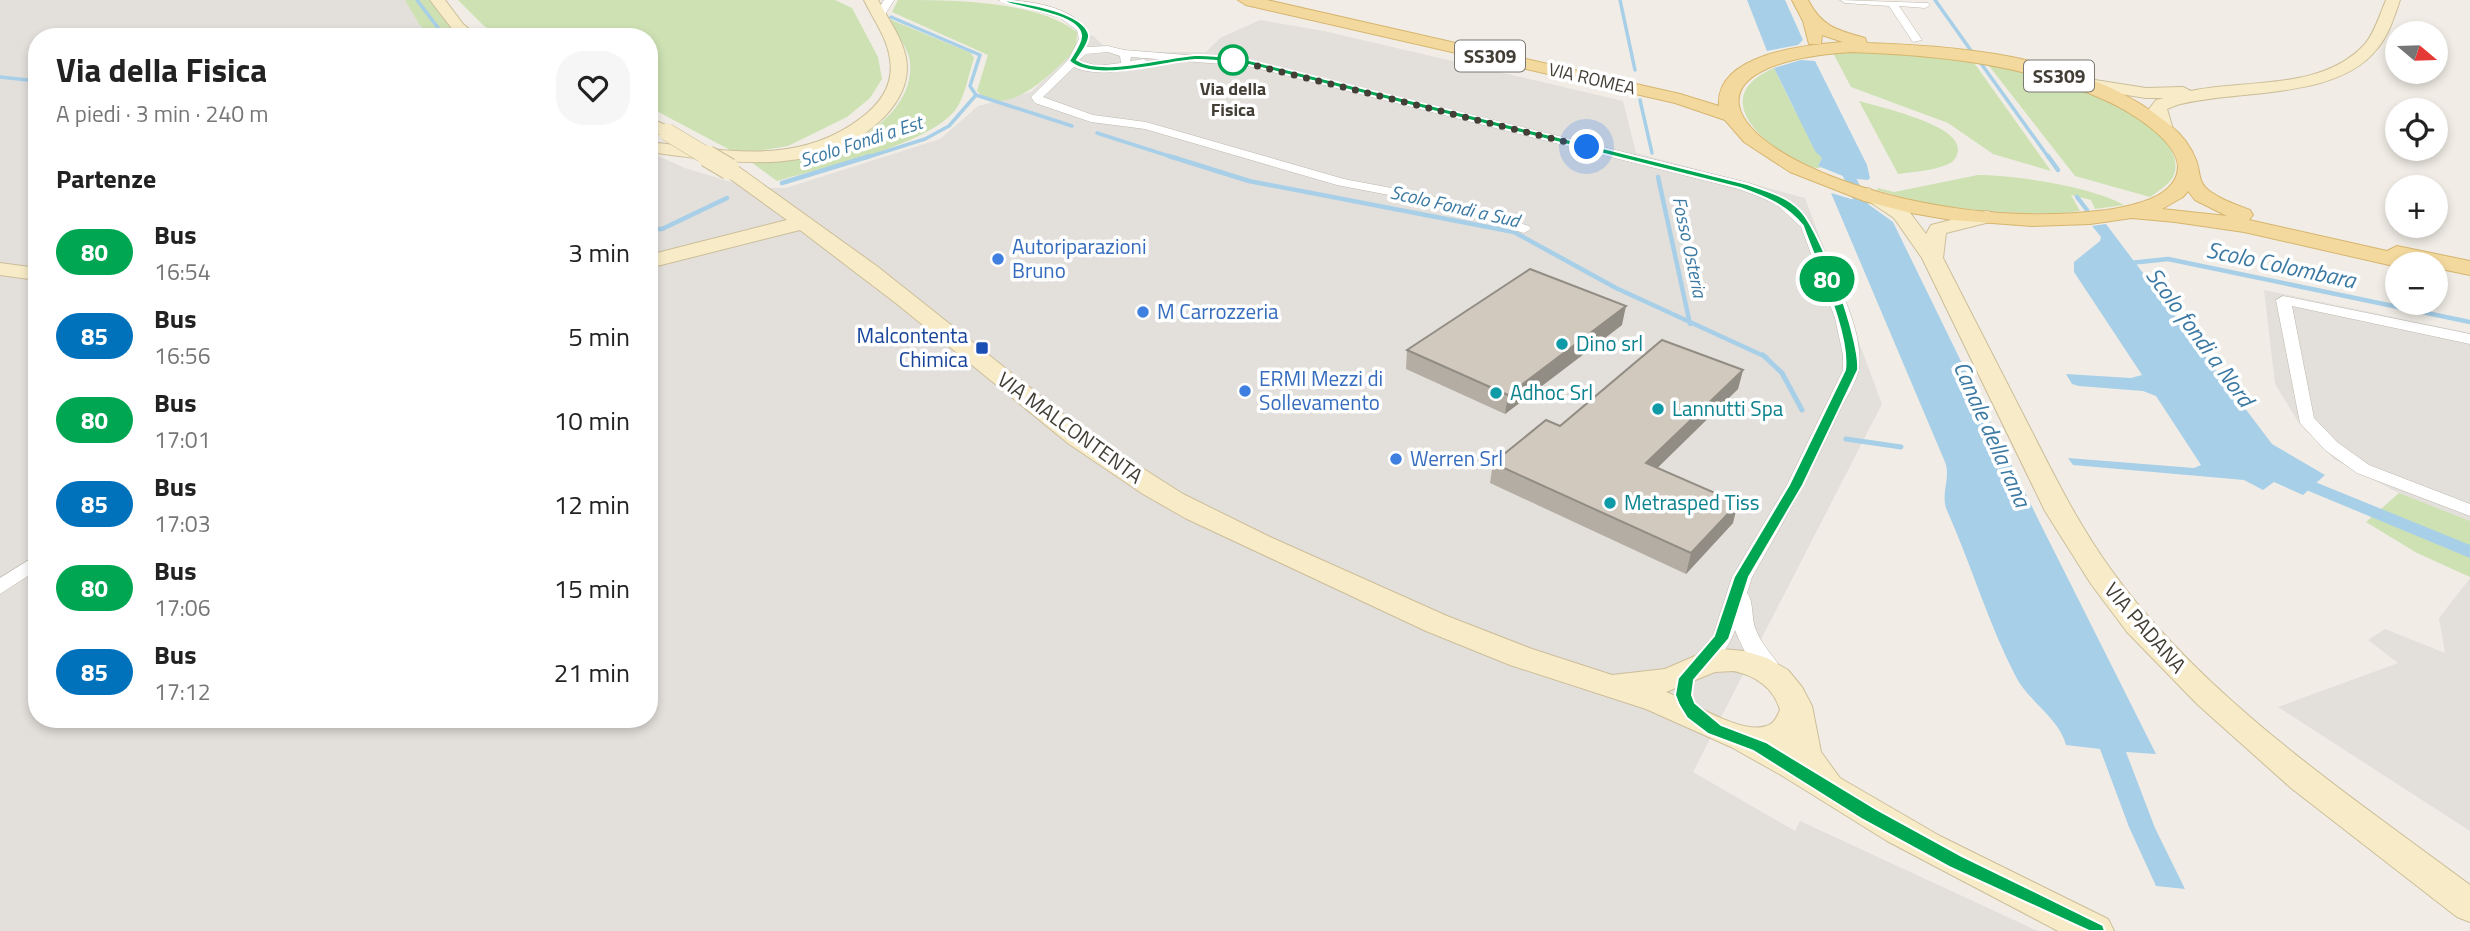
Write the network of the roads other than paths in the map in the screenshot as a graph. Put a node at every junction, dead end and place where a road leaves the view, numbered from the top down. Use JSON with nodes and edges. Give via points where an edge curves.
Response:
{"nodes":[{"id":1,"x":437,"y":0,"type":"edge"},
{"id":2,"x":889,"y":0,"type":"edge"},
{"id":3,"x":1004,"y":0,"type":"edge"},
{"id":4,"x":1246,"y":0,"type":"edge"},
{"id":5,"x":1270,"y":0,"type":"edge"},
{"id":6,"x":1800,"y":0,"type":"edge"},
{"id":7,"x":1845,"y":0,"type":"edge"},
{"id":8,"x":2393,"y":0,"type":"edge"},
{"id":9,"x":1891,"y":1,"type":"edge"},
{"id":10,"x":1924,"y":5,"type":"dead end"},
{"id":11,"x":875,"y":8,"type":"edge"},
{"id":12,"x":1811,"y":21,"type":"junction"},
{"id":13,"x":459,"y":28,"type":"edge"},
{"id":14,"x":1085,"y":40,"type":"junction"},
{"id":15,"x":1917,"y":40,"type":"dead end"},
{"id":16,"x":1889,"y":48,"type":"junction"},
{"id":17,"x":1105,"y":49,"type":"junction"},
{"id":18,"x":1800,"y":52,"type":"junction"},
{"id":19,"x":1122,"y":53,"type":"junction"},
{"id":20,"x":1074,"y":57,"type":"junction"},
{"id":21,"x":1197,"y":57,"type":"junction"},
{"id":22,"x":2346,"y":64,"type":"junction"},
{"id":23,"x":1118,"y":66,"type":"junction"},
{"id":24,"x":1094,"y":69,"type":"junction"},
{"id":25,"x":1055,"y":77,"type":"junction"},
{"id":26,"x":1737,"y":80,"type":"junction"},
{"id":27,"x":2076,"y":82,"type":"junction"},
{"id":28,"x":1732,"y":116,"type":"junction"},
{"id":29,"x":2162,"y":126,"type":"junction"},
{"id":30,"x":658,"y":128,"type":"edge"},
{"id":31,"x":658,"y":148,"type":"edge"},
{"id":32,"x":2187,"y":175,"type":"junction"},
{"id":33,"x":1868,"y":194,"type":"junction"},
{"id":34,"x":780,"y":207,"type":"joint"},
{"id":35,"x":2116,"y":214,"type":"junction"},
{"id":36,"x":1987,"y":217,"type":"junction"},
{"id":37,"x":802,"y":223,"type":"junction"},
{"id":38,"x":1524,"y":229,"type":"dead end"},
{"id":39,"x":1932,"y":258,"type":"junction"},
{"id":40,"x":2385,"y":258,"type":"edge"},
{"id":41,"x":658,"y":259,"type":"edge"},
{"id":42,"x":2470,"y":268,"type":"edge"},
{"id":43,"x":0,"y":269,"type":"edge"},
{"id":44,"x":2448,"y":271,"type":"edge"},
{"id":45,"x":28,"y":273,"type":"edge"},
{"id":46,"x":2470,"y":276,"type":"edge"},
{"id":47,"x":2470,"y":339,"type":"edge"},
{"id":48,"x":2470,"y":510,"type":"edge"},
{"id":49,"x":28,"y":567,"type":"edge"},
{"id":50,"x":1742,"y":577,"type":"junction"},
{"id":51,"x":0,"y":587,"type":"edge"},
{"id":52,"x":1692,"y":670,"type":"junction"},
{"id":53,"x":1573,"y":675,"type":"junction"},
{"id":54,"x":1789,"y":697,"type":"junction"},
{"id":55,"x":1706,"y":724,"type":"junction"},
{"id":56,"x":1740,"y":738,"type":"junction"},
{"id":57,"x":1870,"y":814,"type":"junction"},
{"id":58,"x":2470,"y":906,"type":"edge"},
{"id":59,"x":2095,"y":931,"type":"edge"}],
"edges":[{"from":1,"to":13,"type":"street"},
{"from":2,"to":11,"type":"street"},
{"from":3,"to":14,"type":"street","via":[[1071,19],[1082,28]]},
{"from":4,"to":28,"type":"main road","name":"VIA ROMEA","number":"SS309","via":[[1680,99]]},
{"from":5,"to":26,"type":"main road","name":"VIA ROMEA","number":"SS309","via":[[1634,82],[1675,87]]},
{"from":6,"to":12,"type":"main road"},
{"from":7,"to":9,"type":"street"},
{"from":8,"to":22,"type":"main road","via":[[2370,48]]},
{"from":9,"to":10,"type":"street"},
{"from":9,"to":15,"type":"street"},
{"from":11,"to":31,"type":"main road","via":[[898,57],[899,75],[886,105],[856,132],[811,153],[788,157]]},
{"from":12,"to":16,"type":"main road","via":[[1837,36]]},
{"from":12,"to":18,"type":"main road","via":[[1815,40]]},
{"from":14,"to":17,"type":"street"},
{"from":14,"to":20,"type":"street"},
{"from":16,"to":18,"type":"main road","number":"SS309"},
{"from":16,"to":27,"type":"main road","number":"SS309","via":[[2000,61]]},
{"from":17,"to":19,"type":"street"},
{"from":17,"to":20,"type":"street"},
{"from":18,"to":26,"type":"main road","number":"SS309","via":[[1750,69]]},
{"from":19,"to":21,"type":"street"},
{"from":19,"to":23,"type":"street","via":[[1126,60]]},
{"from":20,"to":24,"type":"street","via":[[1079,66]]},
{"from":20,"to":25,"type":"street"},
{"from":21,"to":23,"type":"street"},
{"from":21,"to":50,"type":"street","via":[[1249,62],[1744,186],[1795,209],[1808,226],[1853,360],[1796,485]]},
{"from":22,"to":27,"type":"street","via":[[2266,82],[2195,91],[2146,93]]},
{"from":22,"to":29,"type":"main road","via":[[2298,82],[2162,104],[2158,109]]},
{"from":23,"to":24,"type":"street"},
{"from":24,"to":25,"type":"street"},
{"from":25,"to":38,"type":"street","via":[[1037,97],[1043,104],[1146,126]]},
{"from":26,"to":28,"type":"main road","via":[[1728,97]]},
{"from":27,"to":29,"type":"main road","number":"SS309","via":[[2127,103]]},
{"from":28,"to":33,"type":"main road","number":"SS309","via":[[1764,148],[1823,179]]},
{"from":29,"to":32,"type":"main road","number":"SS309","via":[[2184,152]]},
{"from":30,"to":34,"type":"main road","name":"VIA MALCONTENTA","bridge":true,"via":[[729,169]]},
{"from":32,"to":35,"type":"main road","number":"SS309","via":[[2164,200]]},
{"from":32,"to":42,"type":"main road","number":"SS309","via":[[2202,196],[2244,216]]},
{"from":33,"to":36,"type":"main road","number":"SS309"},
{"from":33,"to":39,"type":"main road","name":"VIA PADANA","via":[[1901,214]]},
{"from":34,"to":37,"type":"street","name":"VIA MALCONTENTA"},
{"from":35,"to":36,"type":"main road","number":"SS309","via":[[2056,220]]},
{"from":35,"to":40,"type":"main road","number":"SS309","via":[[2202,219]]},
{"from":36,"to":39,"type":"main road","via":[[1938,229]]},
{"from":37,"to":41,"type":"main road"},
{"from":37,"to":53,"type":"street","name":"VIA MALCONTENTA","via":[[1080,440],[1154,489],[1244,537],[1439,626]]},
{"from":39,"to":58,"type":"main road","name":"VIA PADANA","via":[[2059,511],[2130,615],[2183,673],[2263,745]]},
{"from":43,"to":45,"type":"main road"},
{"from":44,"to":46,"type":"main road"},
{"from":47,"to":48,"type":"street","via":[[2283,300],[2305,419],[2363,469]]},
{"from":49,"to":51,"type":"street"},
{"from":50,"to":52,"type":"street","via":[[1721,639]]},
{"from":50,"to":54,"type":"street","via":[[1740,607],[1745,632]]},
{"from":52,"to":53,"type":"main road","name":"VIA MALCONTENTA","via":[[1672,679],[1637,684]]},
{"from":52,"to":54,"type":"main road","name":"VIA MALCONTENTA","via":[[1712,661],[1757,667]]},
{"from":52,"to":55,"type":"main road","name":"VIA MALCONTENTA","via":[[1684,695],[1693,713]]},
{"from":53,"to":55,"type":"main road","name":"VIA MALCONTENTA","via":[[1654,700]]},
{"from":54,"to":56,"type":"main road","name":"VIA MALCONTENTA","via":[[1789,728],[1764,740]]},
{"from":54,"to":57,"type":"main road","name":"VIA MALCONTENTA","via":[[1800,743],[1813,768]]},
{"from":55,"to":56,"type":"main road","name":"VIA MALCONTENTA"},
{"from":56,"to":57,"type":"street","name":"VIA MALCONTENTA"},
{"from":57,"to":59,"type":"street","name":"VIA MALCONTENTA"}]}
